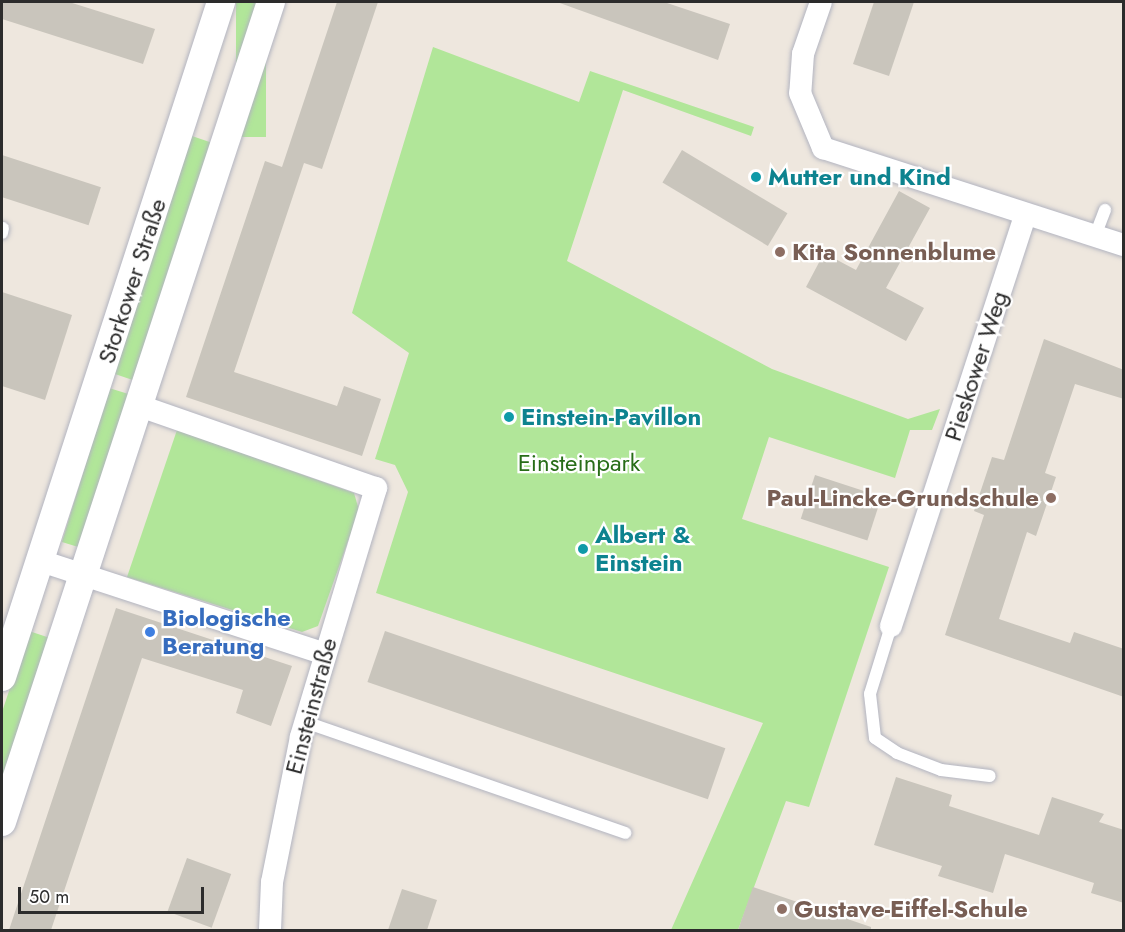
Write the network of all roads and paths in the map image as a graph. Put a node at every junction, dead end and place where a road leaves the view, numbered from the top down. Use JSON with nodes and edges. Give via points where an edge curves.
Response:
{"nodes":[{"id":1,"x":221,"y":2,"type":"edge"},
{"id":2,"x":272,"y":2,"type":"edge"},
{"id":3,"x":821,"y":2,"type":"edge"},
{"id":4,"x":1105,"y":210,"type":"dead end"},
{"id":5,"x":1025,"y":215,"type":"junction"},
{"id":6,"x":1095,"y":237,"type":"junction"},
{"id":7,"x":1124,"y":245,"type":"edge"},
{"id":8,"x":137,"y":405,"type":"junction"},
{"id":9,"x":41,"y":561,"type":"junction"},
{"id":10,"x":82,"y":572,"type":"junction"},
{"id":11,"x":891,"y":626,"type":"joint"},
{"id":12,"x":323,"y":653,"type":"junction"},
{"id":13,"x":2,"y":678,"type":"edge"},
{"id":14,"x":305,"y":722,"type":"junction"},
{"id":15,"x":990,"y":776,"type":"dead end"},
{"id":16,"x":2,"y":822,"type":"edge"},
{"id":17,"x":625,"y":833,"type":"dead end"},
{"id":18,"x":270,"y":930,"type":"edge"}],
"edges":[{"from":1,"to":9,"type":"street","name":"Storkower Straße"},
{"from":2,"to":8,"type":"street","name":"Storkower Straße"},
{"from":3,"to":5,"type":"street","via":[[803,54],[800,93],[823,148]]},
{"from":4,"to":6,"type":"lane"},
{"from":5,"to":6,"type":"street"},
{"from":5,"to":11,"type":"street","name":"Pieskower Weg"},
{"from":6,"to":7,"type":"street"},
{"from":8,"to":10,"type":"street","name":"Storkower Straße"},
{"from":8,"to":12,"type":"street","name":"Einsteinstraße","via":[[376,488]]},
{"from":9,"to":10,"type":"street"},
{"from":9,"to":13,"type":"street","name":"Storkower Straße"},
{"from":10,"to":12,"type":"street"},
{"from":10,"to":16,"type":"street","name":"Storkower Straße"},
{"from":11,"to":15,"type":"lane","via":[[870,694],[875,738],[897,753],[941,770]]},
{"from":12,"to":14,"type":"street","name":"Einsteinstraße"},
{"from":14,"to":17,"type":"lane"},
{"from":14,"to":18,"type":"street","name":"Einsteinstraße","via":[[272,882]]}]}
